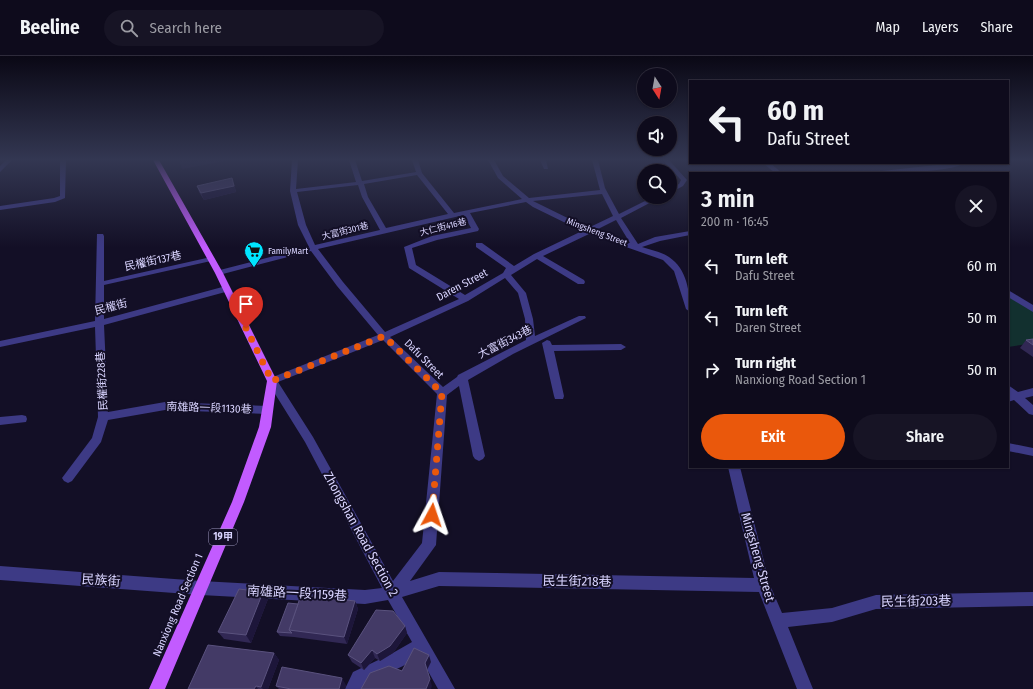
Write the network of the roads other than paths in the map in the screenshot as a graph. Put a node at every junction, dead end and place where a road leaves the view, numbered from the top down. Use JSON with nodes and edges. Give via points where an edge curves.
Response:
{"nodes":[{"id":1,"x":63,"y":190,"type":"edge"},
{"id":2,"x":172,"y":190,"type":"edge"},
{"id":3,"x":306,"y":190,"type":"edge"},
{"id":4,"x":363,"y":190,"type":"edge"},
{"id":5,"x":432,"y":190,"type":"edge"},
{"id":6,"x":514,"y":190,"type":"edge"},
{"id":7,"x":294,"y":191,"type":"joint"},
{"id":8,"x":604,"y":192,"type":"joint"},
{"id":9,"x":526,"y":200,"type":"junction"},
{"id":10,"x":644,"y":204,"type":"edge"},
{"id":11,"x":0,"y":208,"type":"edge"},
{"id":12,"x":466,"y":212,"type":"junction"},
{"id":13,"x":452,"y":215,"type":"junction"},
{"id":14,"x":617,"y":217,"type":"junction"},
{"id":15,"x":384,"y":231,"type":"junction"},
{"id":16,"x":588,"y":231,"type":"junction"},
{"id":17,"x":689,"y":233,"type":"edge"},
{"id":18,"x":100,"y":236,"type":"dead end"},
{"id":19,"x":479,"y":245,"type":"dead end"},
{"id":20,"x":636,"y":247,"type":"junction"},
{"id":21,"x":313,"y":248,"type":"junction"},
{"id":22,"x":537,"y":256,"type":"junction"},
{"id":23,"x":211,"y":259,"type":"junction"},
{"id":24,"x":219,"y":273,"type":"junction"},
{"id":25,"x":506,"y":274,"type":"junction"},
{"id":26,"x":581,"y":282,"type":"dead end"},
{"id":27,"x":99,"y":284,"type":"junction"},
{"id":28,"x":226,"y":289,"type":"junction"},
{"id":29,"x":1009,"y":294,"type":"edge"},
{"id":30,"x":466,"y":299,"type":"junction"},
{"id":31,"x":689,"y":306,"type":"edge"},
{"id":32,"x":1033,"y":309,"type":"edge"},
{"id":33,"x":582,"y":318,"type":"dead end"},
{"id":34,"x":99,"y":323,"type":"junction"},
{"id":35,"x":546,"y":335,"type":"junction"},
{"id":36,"x":384,"y":336,"type":"junction"},
{"id":37,"x":531,"y":342,"type":"junction"},
{"id":38,"x":0,"y":344,"type":"edge"},
{"id":39,"x":621,"y":347,"type":"dead end"},
{"id":40,"x":548,"y":348,"type":"junction"},
{"id":41,"x":462,"y":377,"type":"junction"},
{"id":42,"x":272,"y":381,"type":"junction"},
{"id":43,"x":1033,"y":392,"type":"edge"},
{"id":44,"x":442,"y":393,"type":"junction"},
{"id":45,"x":559,"y":396,"type":"dead end"},
{"id":46,"x":1013,"y":397,"type":"edge"},
{"id":47,"x":268,"y":410,"type":"junction"},
{"id":48,"x":1033,"y":411,"type":"edge"},
{"id":49,"x":103,"y":417,"type":"junction"},
{"id":50,"x":22,"y":419,"type":"dead end"},
{"id":51,"x":0,"y":421,"type":"edge"},
{"id":52,"x":1009,"y":447,"type":"edge"},
{"id":53,"x":1033,"y":452,"type":"edge"},
{"id":54,"x":479,"y":456,"type":"dead end"},
{"id":55,"x":734,"y":468,"type":"edge"},
{"id":56,"x":68,"y":478,"type":"dead end"},
{"id":57,"x":0,"y":573,"type":"edge"},
{"id":58,"x":763,"y":585,"type":"junction"},
{"id":59,"x":201,"y":588,"type":"junction"},
{"id":60,"x":392,"y":593,"type":"junction"},
{"id":61,"x":1033,"y":599,"type":"edge"},
{"id":62,"x":778,"y":621,"type":"junction"},
{"id":63,"x":422,"y":644,"type":"junction"},
{"id":64,"x":157,"y":689,"type":"edge"},
{"id":65,"x":353,"y":689,"type":"edge"},
{"id":66,"x":447,"y":689,"type":"edge"},
{"id":67,"x":805,"y":689,"type":"edge"}],
"edges":[{"from":1,"to":11,"type":"street","via":[[63,197],[56,200]]},
{"from":2,"to":23,"type":"main road"},
{"from":3,"to":7,"type":"street"},
{"from":4,"to":15,"type":"street"},
{"from":5,"to":13,"type":"street"},
{"from":6,"to":9,"type":"street","name":"Mingsheng Street"},
{"from":7,"to":21,"type":"street","name":"Dafu Street","via":[[302,225]]},
{"from":8,"to":9,"type":"street","name":"大富街301巷"},
{"from":8,"to":14,"type":"street"},
{"from":9,"to":12,"type":"street","name":"大富街301巷"},
{"from":9,"to":16,"type":"street","name":"Mingsheng Street","via":[[545,212]]},
{"from":10,"to":14,"type":"street","name":"Daren Street"},
{"from":12,"to":13,"type":"street","name":"大富街301巷"},
{"from":12,"to":30,"type":"street","name":"大仁街416巷","via":[[475,229],[408,247],[412,266]]},
{"from":13,"to":15,"type":"street","name":"大富街301巷"},
{"from":14,"to":16,"type":"street","name":"Daren Street"},
{"from":14,"to":20,"type":"street"},
{"from":15,"to":21,"type":"street","name":"大富街301巷"},
{"from":16,"to":20,"type":"street","name":"Mingsheng Street"},
{"from":16,"to":22,"type":"street","name":"Daren Street"},
{"from":17,"to":20,"type":"street","via":[[658,239]]},
{"from":18,"to":27,"type":"street"},
{"from":19,"to":25,"type":"street","via":[[511,268]]},
{"from":20,"to":31,"type":"street","name":"Mingsheng Street","via":[[666,258],[678,270]]},
{"from":21,"to":24,"type":"street","name":"大富街301巷"},
{"from":21,"to":36,"type":"street","name":"Dafu Street"},
{"from":22,"to":25,"type":"street","name":"Daren Street"},
{"from":22,"to":26,"type":"street"},
{"from":23,"to":24,"type":"main road"},
{"from":23,"to":27,"type":"street","name":"民權街137巷"},
{"from":24,"to":28,"type":"main road"},
{"from":25,"to":30,"type":"street","name":"Daren Street"},
{"from":25,"to":37,"type":"street","via":[[522,293],[529,319]]},
{"from":27,"to":34,"type":"street"},
{"from":28,"to":34,"type":"street","name":"民權街"},
{"from":28,"to":42,"type":"main road"},
{"from":29,"to":32,"type":"street"},
{"from":30,"to":36,"type":"street","name":"Daren Street"},
{"from":33,"to":35,"type":"street","name":"大富街343巷"},
{"from":34,"to":38,"type":"street","name":"民權街"},
{"from":34,"to":49,"type":"street","name":"民權街228巷"},
{"from":35,"to":37,"type":"street","name":"大富街343巷"},
{"from":35,"to":40,"type":"street"},
{"from":36,"to":42,"type":"street","name":"Daren Street"},
{"from":36,"to":44,"type":"street","name":"Dafu Street"},
{"from":37,"to":41,"type":"street","name":"大富街343巷"},
{"from":39,"to":40,"type":"street"},
{"from":40,"to":45,"type":"street"},
{"from":41,"to":44,"type":"street","name":"大富街343巷"},
{"from":41,"to":54,"type":"street"},
{"from":42,"to":47,"type":"main road","name":"Nanxiong Road Section 1","number":"19甲"},
{"from":42,"to":60,"type":"street","name":"Zhongshan Road Section 2","via":[[309,440]]},
{"from":43,"to":46,"type":"street"},
{"from":44,"to":60,"type":"street","name":"Dafu Street","via":[[429,545]]},
{"from":46,"to":48,"type":"street"},
{"from":47,"to":49,"type":"street","name":"南雄路一段1130巷","via":[[165,406]]},
{"from":47,"to":59,"type":"main road","name":"Nanxiong Road Section 1","number":"19甲","via":[[265,427],[245,483]]},
{"from":49,"to":56,"type":"street","name":"民權街228巷","via":[[97,439]]},
{"from":50,"to":51,"type":"street"},
{"from":52,"to":53,"type":"street"},
{"from":55,"to":58,"type":"street","name":"Mingsheng Street"},
{"from":57,"to":59,"type":"street","name":"民族街"},
{"from":58,"to":60,"type":"street","name":"民生街218巷","via":[[439,579]]},
{"from":58,"to":62,"type":"street","name":"Mingsheng Street"},
{"from":59,"to":60,"type":"street","name":"南雄路一段1159巷","via":[[365,597]]},
{"from":59,"to":64,"type":"main road","name":"Nanxiong Road Section 1","number":"19甲"},
{"from":60,"to":63,"type":"street","name":"Zhongshan Road Section 2"},
{"from":61,"to":62,"type":"street","name":"民生街203巷","via":[[876,602],[832,615]]},
{"from":62,"to":67,"type":"street","name":"Mingsheng Street"},
{"from":63,"to":65,"type":"street","via":[[397,660],[359,678]]},
{"from":63,"to":66,"type":"street","name":"Zhongshan Road Section 2"}]}
